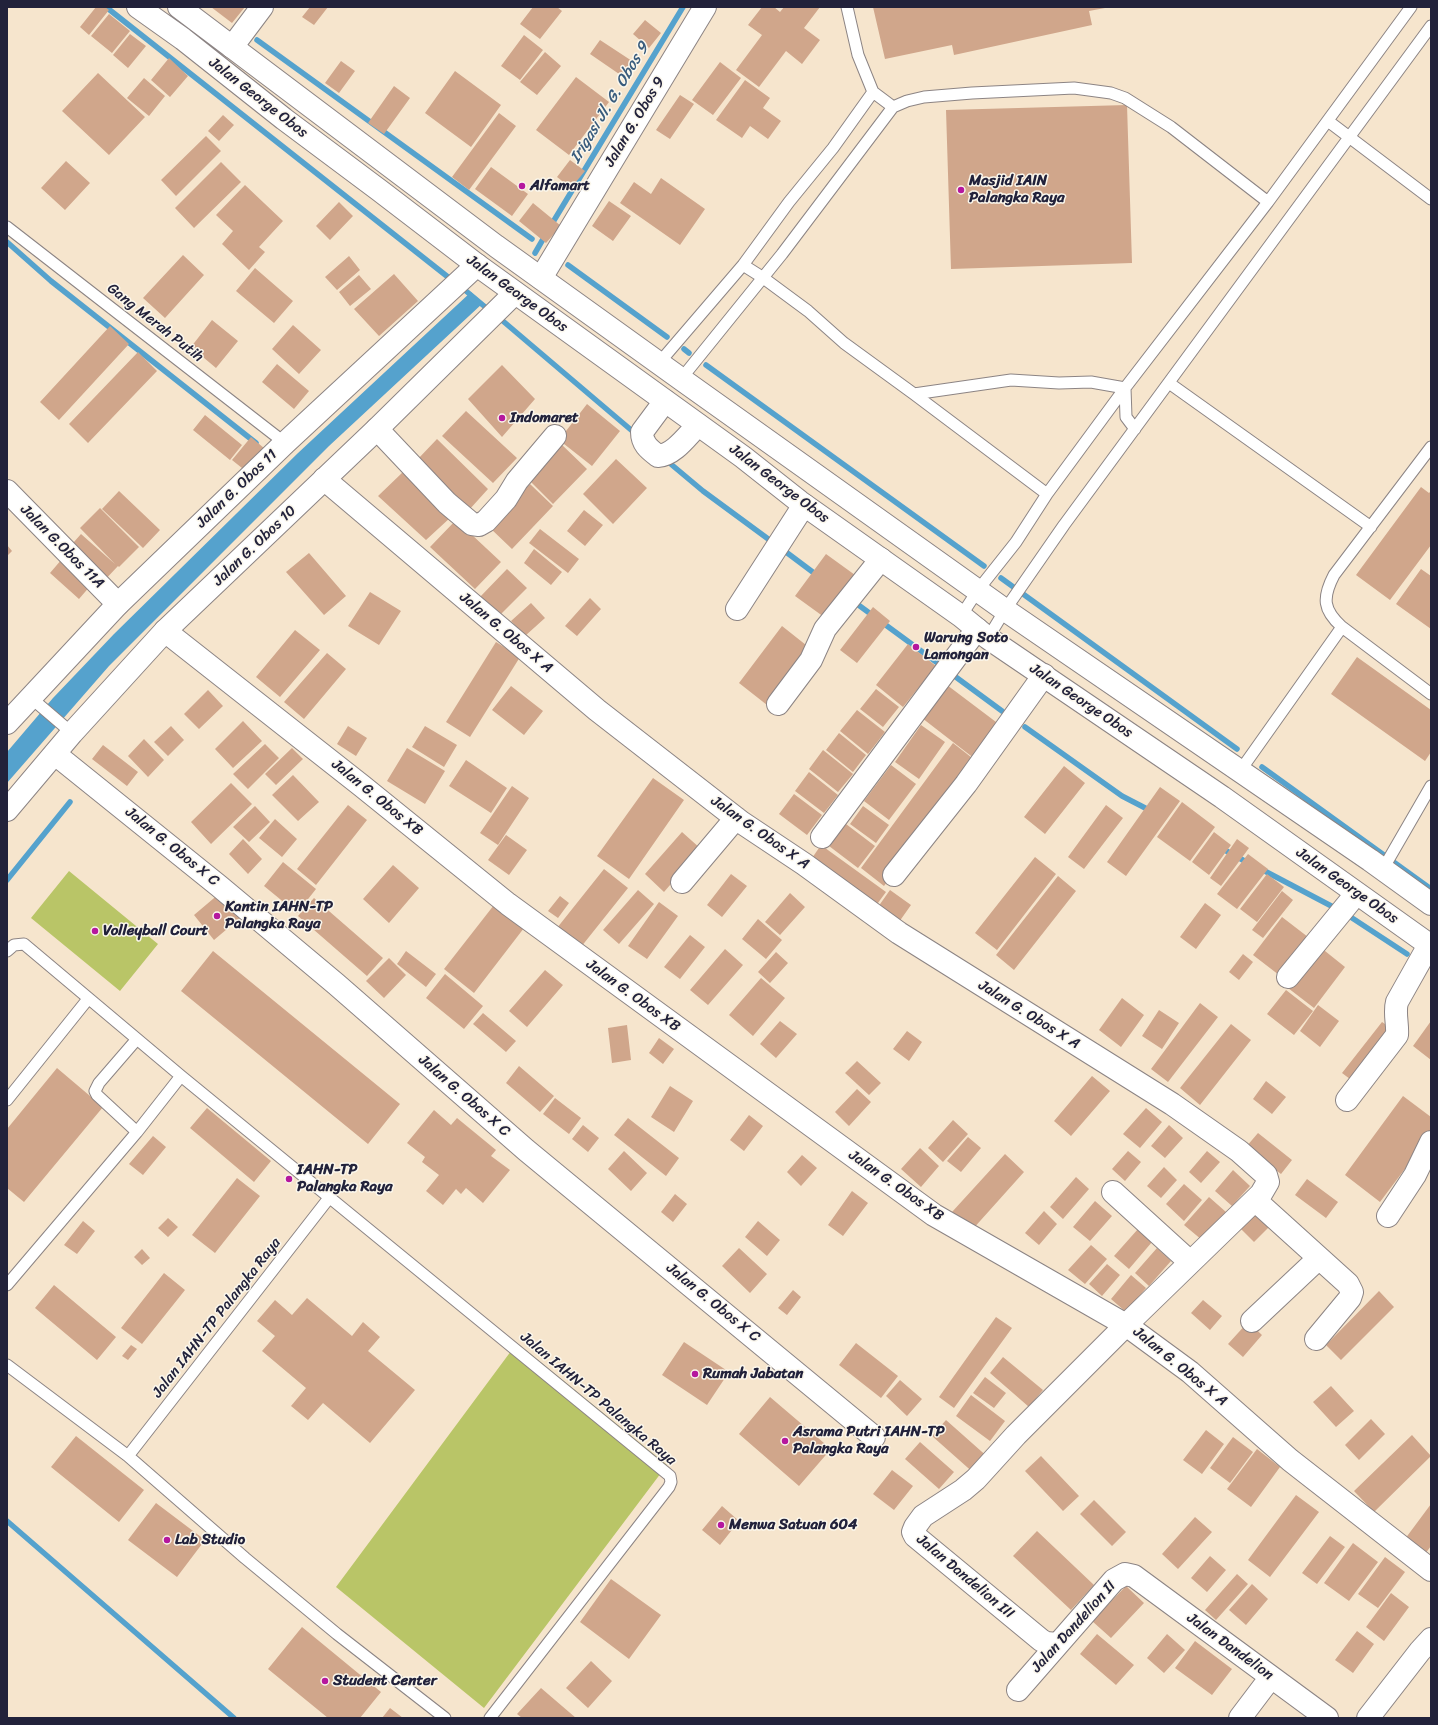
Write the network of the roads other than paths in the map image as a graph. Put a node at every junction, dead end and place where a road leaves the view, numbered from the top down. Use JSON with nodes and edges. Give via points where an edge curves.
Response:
{"nodes":[{"id":1,"x":138,"y":7,"type":"edge"},
{"id":2,"x":179,"y":7,"type":"edge"},
{"id":3,"x":262,"y":7,"type":"edge"},
{"id":4,"x":705,"y":7,"type":"edge"},
{"id":5,"x":847,"y":7,"type":"edge"},
{"id":6,"x":1411,"y":7,"type":"edge"},
{"id":7,"x":197,"y":21,"type":"junction"},
{"id":8,"x":1431,"y":26,"type":"edge"},
{"id":9,"x":183,"y":39,"type":"junction"},
{"id":10,"x":232,"y":47,"type":"junction"},
{"id":11,"x":873,"y":92,"type":"junction"},
{"id":12,"x":893,"y":107,"type":"junction"},
{"id":13,"x":1328,"y":121,"type":"junction"},
{"id":14,"x":1349,"y":136,"type":"junction"},
{"id":15,"x":1431,"y":199,"type":"edge"},
{"id":16,"x":1268,"y":202,"type":"junction"},
{"id":17,"x":7,"y":226,"type":"edge"},
{"id":18,"x":743,"y":265,"type":"junction"},
{"id":19,"x":466,"y":276,"type":"junction"},
{"id":20,"x":762,"y":277,"type":"junction"},
{"id":21,"x":541,"y":278,"type":"junction"},
{"id":22,"x":502,"y":306,"type":"junction"},
{"id":23,"x":658,"y":364,"type":"junction"},
{"id":24,"x":681,"y":379,"type":"junction"},
{"id":25,"x":1169,"y":383,"type":"junction"},
{"id":26,"x":1125,"y":388,"type":"junction"},
{"id":27,"x":914,"y":394,"type":"junction"},
{"id":28,"x":665,"y":401,"type":"junction"},
{"id":29,"x":698,"y":425,"type":"junction"},
{"id":30,"x":1135,"y":429,"type":"junction"},
{"id":31,"x":377,"y":430,"type":"junction"},
{"id":32,"x":555,"y":436,"type":"dead end"},
{"id":33,"x":285,"y":442,"type":"junction"},
{"id":34,"x":1431,"y":447,"type":"edge"},
{"id":35,"x":324,"y":479,"type":"junction"},
{"id":36,"x":7,"y":491,"type":"edge"},
{"id":37,"x":1047,"y":494,"type":"junction"},
{"id":38,"x":804,"y":505,"type":"junction"},
{"id":39,"x":1371,"y":527,"type":"junction"},
{"id":40,"x":880,"y":559,"type":"junction"},
{"id":41,"x":978,"y":590,"type":"junction"},
{"id":42,"x":118,"y":604,"type":"junction"},
{"id":43,"x":737,"y":609,"type":"dead end"},
{"id":44,"x":1005,"y":610,"type":"junction"},
{"id":45,"x":1342,"y":627,"type":"junction"},
{"id":46,"x":975,"y":628,"type":"junction"},
{"id":47,"x":165,"y":631,"type":"junction"},
{"id":48,"x":1044,"y":675,"type":"junction"},
{"id":49,"x":1431,"y":694,"type":"edge"},
{"id":50,"x":37,"y":703,"type":"junction"},
{"id":51,"x":778,"y":704,"type":"dead end"},
{"id":52,"x":7,"y":723,"type":"edge"},
{"id":53,"x":66,"y":727,"type":"junction"},
{"id":54,"x":55,"y":754,"type":"junction"},
{"id":55,"x":1240,"y":771,"type":"junction"},
{"id":56,"x":1431,"y":786,"type":"edge"},
{"id":57,"x":7,"y":810,"type":"edge"},
{"id":58,"x":736,"y":818,"type":"junction"},
{"id":59,"x":822,"y":837,"type":"dead end"},
{"id":60,"x":1383,"y":869,"type":"junction"},
{"id":61,"x":894,"y":875,"type":"dead end"},
{"id":62,"x":682,"y":882,"type":"dead end"},
{"id":63,"x":1356,"y":894,"type":"junction"},
{"id":64,"x":1431,"y":904,"type":"edge"},
{"id":65,"x":1430,"y":945,"type":"edge"},
{"id":66,"x":7,"y":951,"type":"edge"},
{"id":67,"x":1288,"y":977,"type":"dead end"},
{"id":68,"x":88,"y":999,"type":"junction"},
{"id":69,"x":137,"y":1039,"type":"junction"},
{"id":70,"x":181,"y":1076,"type":"junction"},
{"id":71,"x":7,"y":1100,"type":"edge"},
{"id":72,"x":1347,"y":1100,"type":"dead end"},
{"id":73,"x":137,"y":1132,"type":"junction"},
{"id":74,"x":1431,"y":1142,"type":"edge"},
{"id":75,"x":1113,"y":1192,"type":"dead end"},
{"id":76,"x":329,"y":1198,"type":"junction"},
{"id":77,"x":1255,"y":1200,"type":"junction"},
{"id":78,"x":1388,"y":1216,"type":"dead end"},
{"id":79,"x":1319,"y":1258,"type":"junction"},
{"id":80,"x":1190,"y":1262,"type":"junction"},
{"id":81,"x":7,"y":1285,"type":"edge"},
{"id":82,"x":1252,"y":1321,"type":"dead end"},
{"id":83,"x":1126,"y":1325,"type":"junction"},
{"id":84,"x":1316,"y":1338,"type":"dead end"},
{"id":85,"x":7,"y":1364,"type":"edge"},
{"id":86,"x":874,"y":1437,"type":"dead end"},
{"id":87,"x":128,"y":1456,"type":"junction"},
{"id":88,"x":1431,"y":1570,"type":"edge"},
{"id":89,"x":1134,"y":1576,"type":"joint"},
{"id":90,"x":1431,"y":1639,"type":"edge"},
{"id":91,"x":1058,"y":1644,"type":"junction"},
{"id":92,"x":1271,"y":1677,"type":"junction"},
{"id":93,"x":1018,"y":1690,"type":"dead end"},
{"id":94,"x":445,"y":1718,"type":"edge"},
{"id":95,"x":490,"y":1718,"type":"edge"},
{"id":96,"x":1240,"y":1718,"type":"edge"},
{"id":97,"x":1327,"y":1718,"type":"edge"},
{"id":98,"x":1368,"y":1718,"type":"edge"}],
"edges":[{"from":1,"to":9,"type":"street","name":"Jalan George Obos"},
{"from":2,"to":7,"type":"street","name":"Jalan George Obos"},
{"from":3,"to":10,"type":"street"},
{"from":4,"to":21,"type":"street","name":"Jalan G. Obos 9"},
{"from":5,"to":11,"type":"lane","via":[[858,55]]},
{"from":6,"to":13,"type":"lane"},
{"from":7,"to":9,"type":"street"},
{"from":7,"to":10,"type":"street","name":"Jalan George Obos"},
{"from":8,"to":14,"type":"lane"},
{"from":9,"to":19,"type":"street","name":"Jalan George Obos","via":[[379,190]]},
{"from":10,"to":21,"type":"street","name":"Jalan George Obos"},
{"from":11,"to":12,"type":"lane"},
{"from":11,"to":18,"type":"lane"},
{"from":12,"to":16,"type":"lane","via":[[924,97],[972,93],[1074,88],[1111,93],[1125,98],[1171,127]]},
{"from":12,"to":20,"type":"lane","via":[[787,248]]},
{"from":13,"to":14,"type":"lane"},
{"from":13,"to":16,"type":"lane"},
{"from":14,"to":15,"type":"lane"},
{"from":14,"to":25,"type":"lane"},
{"from":16,"to":26,"type":"lane"},
{"from":17,"to":33,"type":"lane","name":"Gang Merah Putih"},
{"from":18,"to":20,"type":"lane"},
{"from":18,"to":23,"type":"lane"},
{"from":19,"to":22,"type":"street","name":"Jalan George Obos"},
{"from":19,"to":33,"type":"street","name":"Jalan G. Obos 11"},
{"from":20,"to":24,"type":"lane"},
{"from":20,"to":27,"type":"lane","via":[[808,311],[844,343]]},
{"from":21,"to":23,"type":"street","name":"Jalan George Obos"},
{"from":22,"to":28,"type":"street","name":"Jalan George Obos"},
{"from":22,"to":31,"type":"street","name":"Jalan G. Obos 10"},
{"from":23,"to":24,"type":"street","name":"Jalan George Obos"},
{"from":24,"to":41,"type":"street","name":"Jalan George Obos"},
{"from":25,"to":30,"type":"lane"},
{"from":25,"to":39,"type":"lane"},
{"from":26,"to":27,"type":"lane","via":[[1091,382],[1011,380]]},
{"from":26,"to":30,"type":"lane","via":[[1126,417]]},
{"from":26,"to":37,"type":"lane"},
{"from":27,"to":37,"type":"lane"},
{"from":28,"to":29,"type":"street","name":"Jalan George Obos"},
{"from":28,"to":29,"type":"street","via":[[642,432],[642,441],[658,456],[672,451]]},
{"from":29,"to":38,"type":"street","name":"Jalan George Obos"},
{"from":30,"to":44,"type":"lane"},
{"from":31,"to":32,"type":"street","via":[[472,524],[486,521]]},
{"from":31,"to":35,"type":"street","name":"Jalan G. Obos 10"},
{"from":33,"to":42,"type":"street","name":"Jalan G. Obos 11"},
{"from":34,"to":39,"type":"lane"},
{"from":35,"to":47,"type":"street","name":"Jalan G. Obos 10"},
{"from":35,"to":58,"type":"street","name":"Jalan G. Obos X A","via":[[597,710]]},
{"from":36,"to":42,"type":"street","name":"Jalan G.Obos 11A"},
{"from":37,"to":41,"type":"lane","via":[[1016,542]]},
{"from":38,"to":40,"type":"street","name":"Jalan George Obos"},
{"from":38,"to":43,"type":"street"},
{"from":39,"to":45,"type":"lane","via":[[1334,575],[1326,592],[1329,612]]},
{"from":40,"to":46,"type":"street","name":"Jalan George Obos"},
{"from":40,"to":51,"type":"street","via":[[825,629],[811,660]]},
{"from":41,"to":44,"type":"street","name":"Jalan George Obos"},
{"from":41,"to":46,"type":"lane"},
{"from":42,"to":50,"type":"street","name":"Jalan G. Obos 11"},
{"from":44,"to":46,"type":"lane"},
{"from":44,"to":55,"type":"street","name":"Jalan George Obos"},
{"from":45,"to":49,"type":"lane"},
{"from":45,"to":55,"type":"lane"},
{"from":46,"to":48,"type":"street","name":"Jalan George Obos"},
{"from":46,"to":59,"type":"street"},
{"from":47,"to":53,"type":"street","name":"Jalan G. Obos 10"},
{"from":47,"to":83,"type":"street","name":"Jalan G. Obos XB","via":[[508,904],[928,1211]]},
{"from":48,"to":61,"type":"street","via":[[966,784]]},
{"from":48,"to":63,"type":"street","name":"Jalan George Obos","via":[[1222,797]]},
{"from":50,"to":52,"type":"street","name":"Jalan G. Obos 11"},
{"from":50,"to":53,"type":"lane"},
{"from":53,"to":54,"type":"street","name":"Jalan G. Obos 10"},
{"from":54,"to":57,"type":"street","name":"Jalan G. Obos 10"},
{"from":54,"to":86,"type":"street","name":"Jalan G. Obos X C","via":[[225,891],[342,989],[526,1150]]},
{"from":55,"to":60,"type":"street","name":"Jalan George Obos"},
{"from":56,"to":60,"type":"lane"},
{"from":58,"to":62,"type":"street"},
{"from":58,"to":77,"type":"street","name":"Jalan G. Obos X A","via":[[899,933],[1172,1104],[1239,1151],[1266,1175],[1268,1182]]},
{"from":60,"to":64,"type":"street","name":"Jalan George Obos"},
{"from":63,"to":65,"type":"street","name":"Jalan George Obos"},
{"from":63,"to":67,"type":"street"},
{"from":65,"to":72,"type":"street","via":[[1397,1002],[1397,1035]]},
{"from":66,"to":68,"type":"lane","name":"Jalan IAHN-TP Palangka Raya","via":[[14,945],[24,944]]},
{"from":68,"to":69,"type":"lane","name":"Jalan IAHN-TP Palangka Raya"},
{"from":68,"to":71,"type":"lane"},
{"from":69,"to":70,"type":"lane","name":"Jalan IAHN-TP Palangka Raya"},
{"from":69,"to":73,"type":"lane","via":[[95,1091]]},
{"from":70,"to":73,"type":"lane"},
{"from":70,"to":76,"type":"lane","name":"Jalan IAHN-TP Palangka Raya"},
{"from":73,"to":81,"type":"lane"},
{"from":74,"to":78,"type":"street","via":[[1415,1175]]},
{"from":75,"to":80,"type":"street"},
{"from":76,"to":87,"type":"lane","name":"Jalan IAHN-TP Palangka Raya"},
{"from":76,"to":95,"type":"lane","name":"Jalan IAHN-TP Palangka Raya","via":[[670,1476],[669,1487]]},
{"from":77,"to":79,"type":"street"},
{"from":77,"to":80,"type":"street","name":"Jalan G. Obos X A"},
{"from":79,"to":82,"type":"street"},
{"from":79,"to":84,"type":"street","via":[[1348,1284],[1352,1292],[1350,1298]]},
{"from":80,"to":83,"type":"street","name":"Jalan G. Obos X A"},
{"from":83,"to":88,"type":"street","name":"Jalan G. Obos X A","via":[[1190,1372],[1290,1460]]},
{"from":83,"to":91,"type":"street","name":"Jalan Dandelion III","via":[[1016,1435],[976,1479],[923,1516],[913,1532],[1041,1640]]},
{"from":85,"to":87,"type":"lane"},
{"from":87,"to":94,"type":"lane","via":[[245,1558]]},
{"from":89,"to":91,"type":"street","name":"Jalan Dandelion II","via":[[1125,1574],[1114,1580]]},
{"from":89,"to":92,"type":"street","name":"Jalan Dandelion"},
{"from":90,"to":98,"type":"street"},
{"from":91,"to":93,"type":"street","name":"Jalan Dandelion II"},
{"from":92,"to":96,"type":"street"},
{"from":92,"to":97,"type":"street","name":"Jalan Dandelion"}]}
